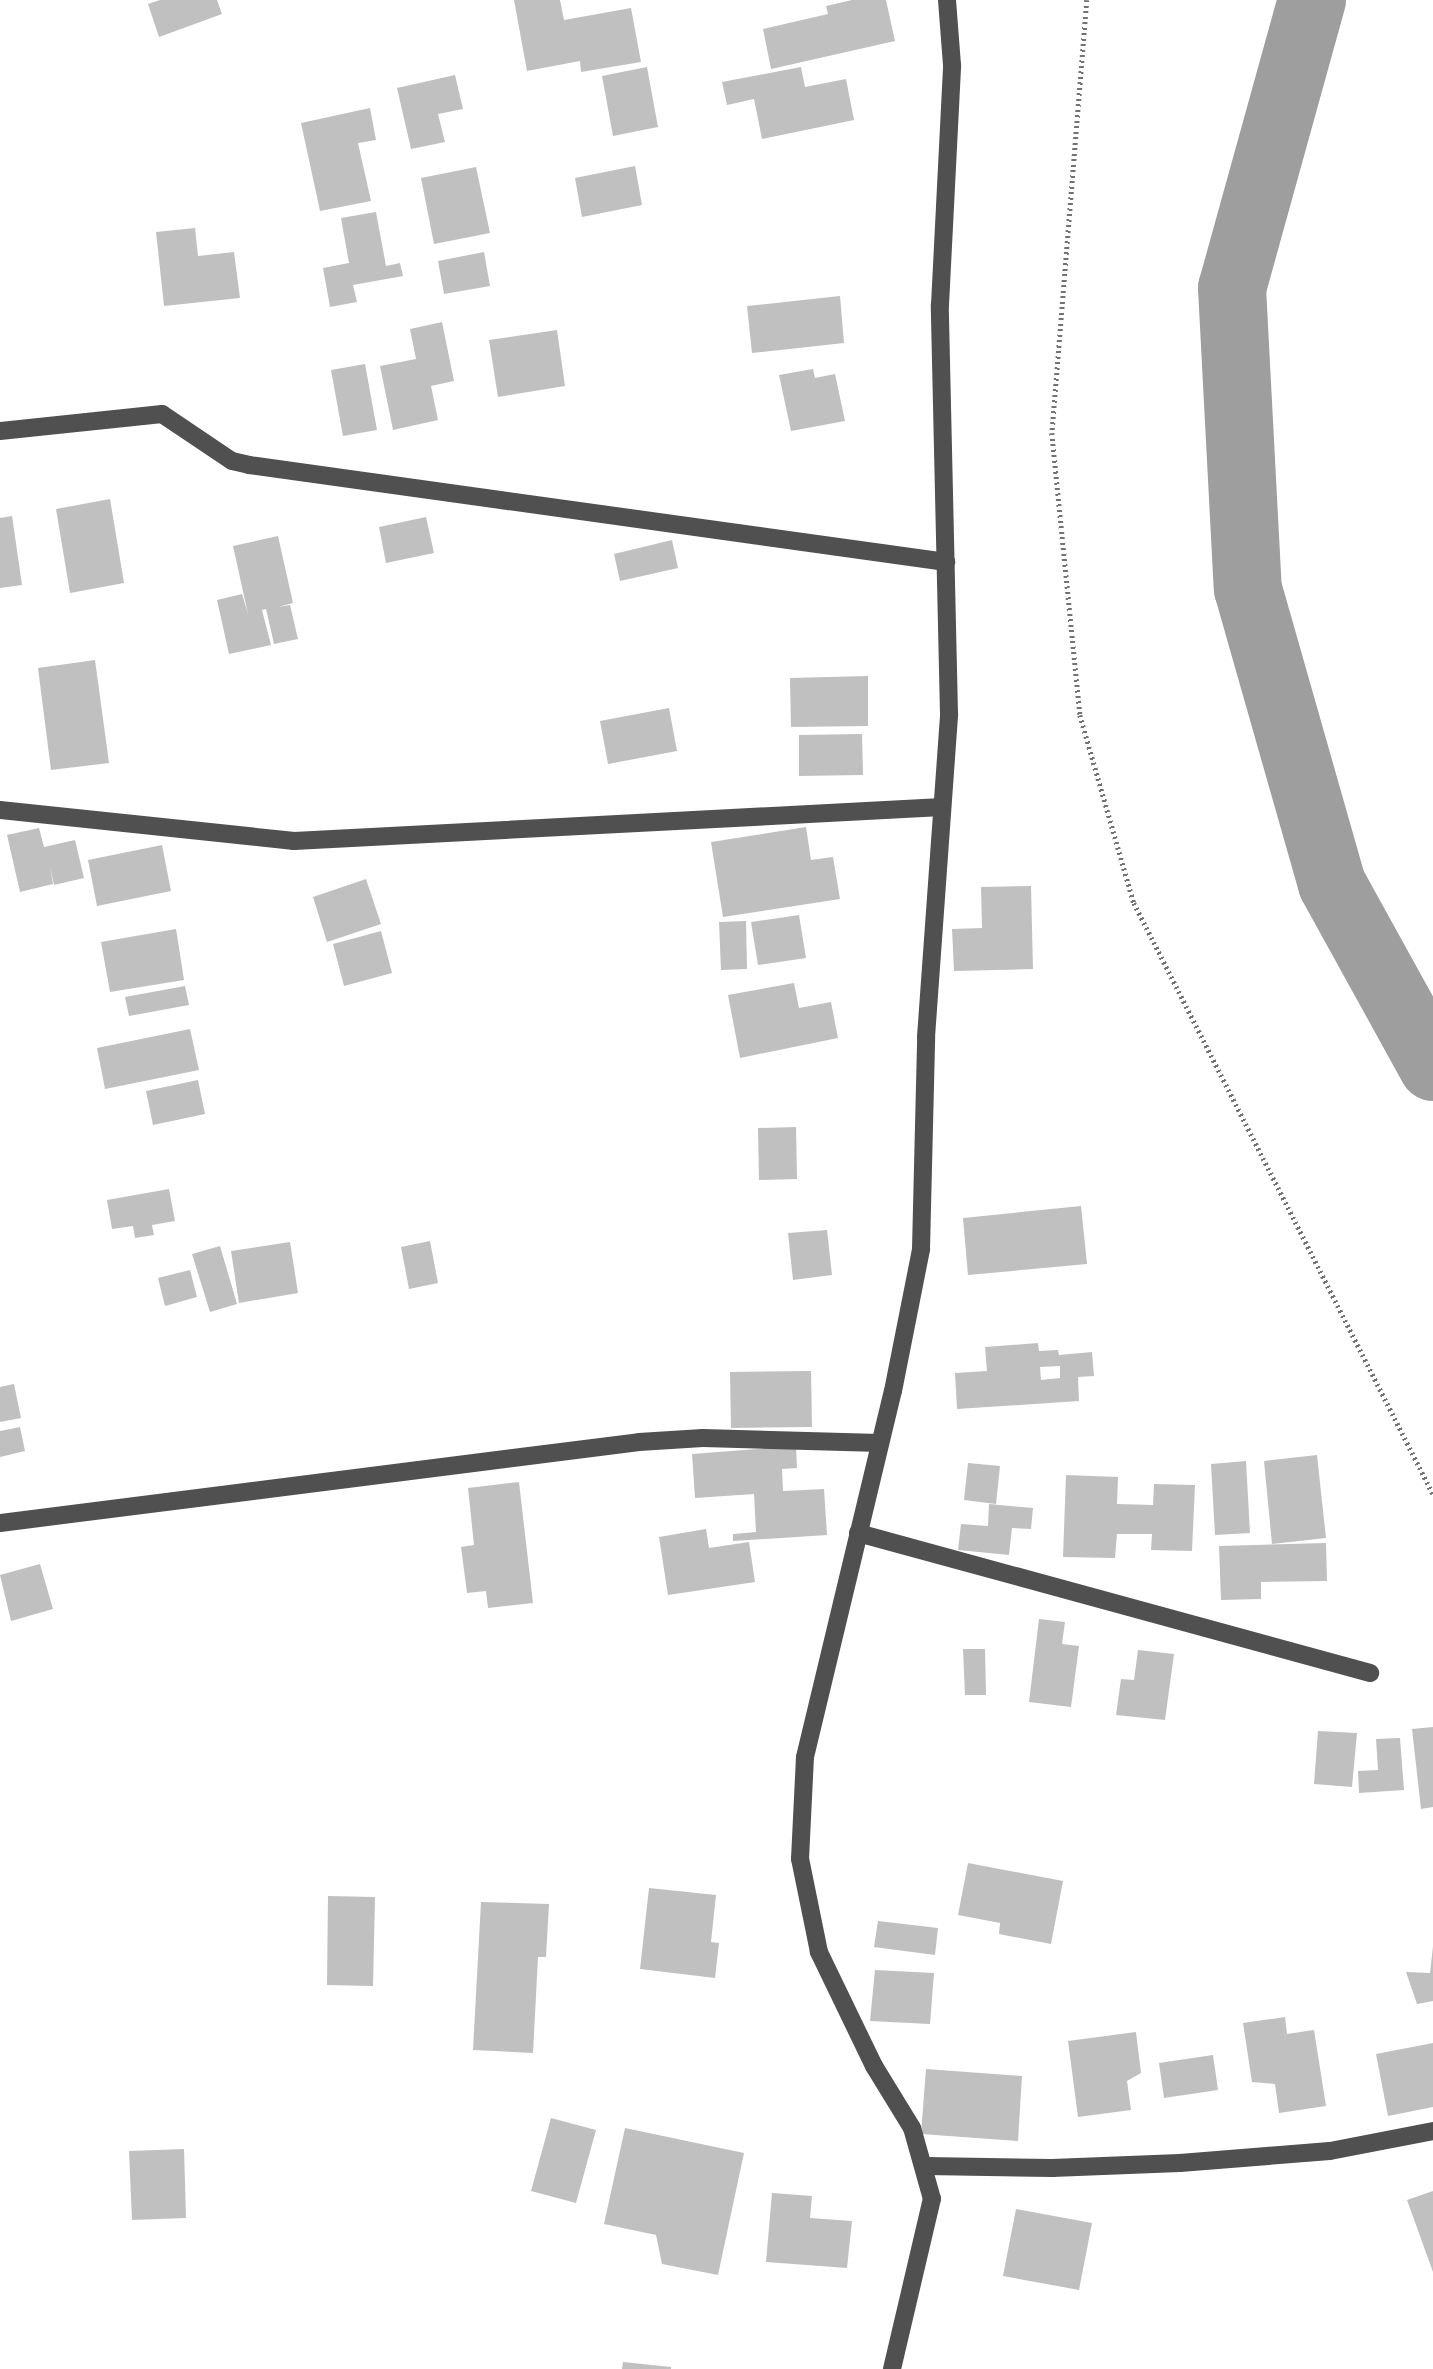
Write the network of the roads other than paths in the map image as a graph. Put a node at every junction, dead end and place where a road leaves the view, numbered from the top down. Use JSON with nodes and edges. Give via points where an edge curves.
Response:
{"nodes":[{"id":1,"x":947,"y":0,"type":"edge"},
{"id":2,"x":0,"y":430,"type":"edge"},
{"id":3,"x":946,"y":562,"type":"junction"},
{"id":4,"x":942,"y":807,"type":"junction"},
{"id":5,"x":0,"y":810,"type":"edge"},
{"id":6,"x":880,"y":1443,"type":"junction"},
{"id":7,"x":0,"y":1523,"type":"edge"},
{"id":8,"x":858,"y":1533,"type":"junction"},
{"id":9,"x":1370,"y":1673,"type":"dead end"},
{"id":10,"x":1433,"y":2131,"type":"edge"},
{"id":11,"x":926,"y":2166,"type":"junction"},
{"id":12,"x":892,"y":2369,"type":"edge"}],
"edges":[{"from":1,"to":3,"type":"street","via":[[952,65],[940,305]]},
{"from":2,"to":3,"type":"street","via":[[162,414],[232,461],[249,465]]},
{"from":3,"to":4,"type":"street","via":[[949,715]]},
{"from":4,"to":5,"type":"street","via":[[293,841]]},
{"from":4,"to":6,"type":"street","via":[[926,1037],[921,1250]]},
{"from":6,"to":7,"type":"street","via":[[703,1438],[639,1442]]},
{"from":6,"to":8,"type":"street"},
{"from":8,"to":9,"type":"street"},
{"from":8,"to":11,"type":"street","via":[[805,1756],[800,1859],[819,1952],[874,2066],[912,2128]]},
{"from":10,"to":11,"type":"street","via":[[1330,2151],[1180,2163]]},
{"from":11,"to":12,"type":"street","via":[[932,2199],[927,2234]]}]}
